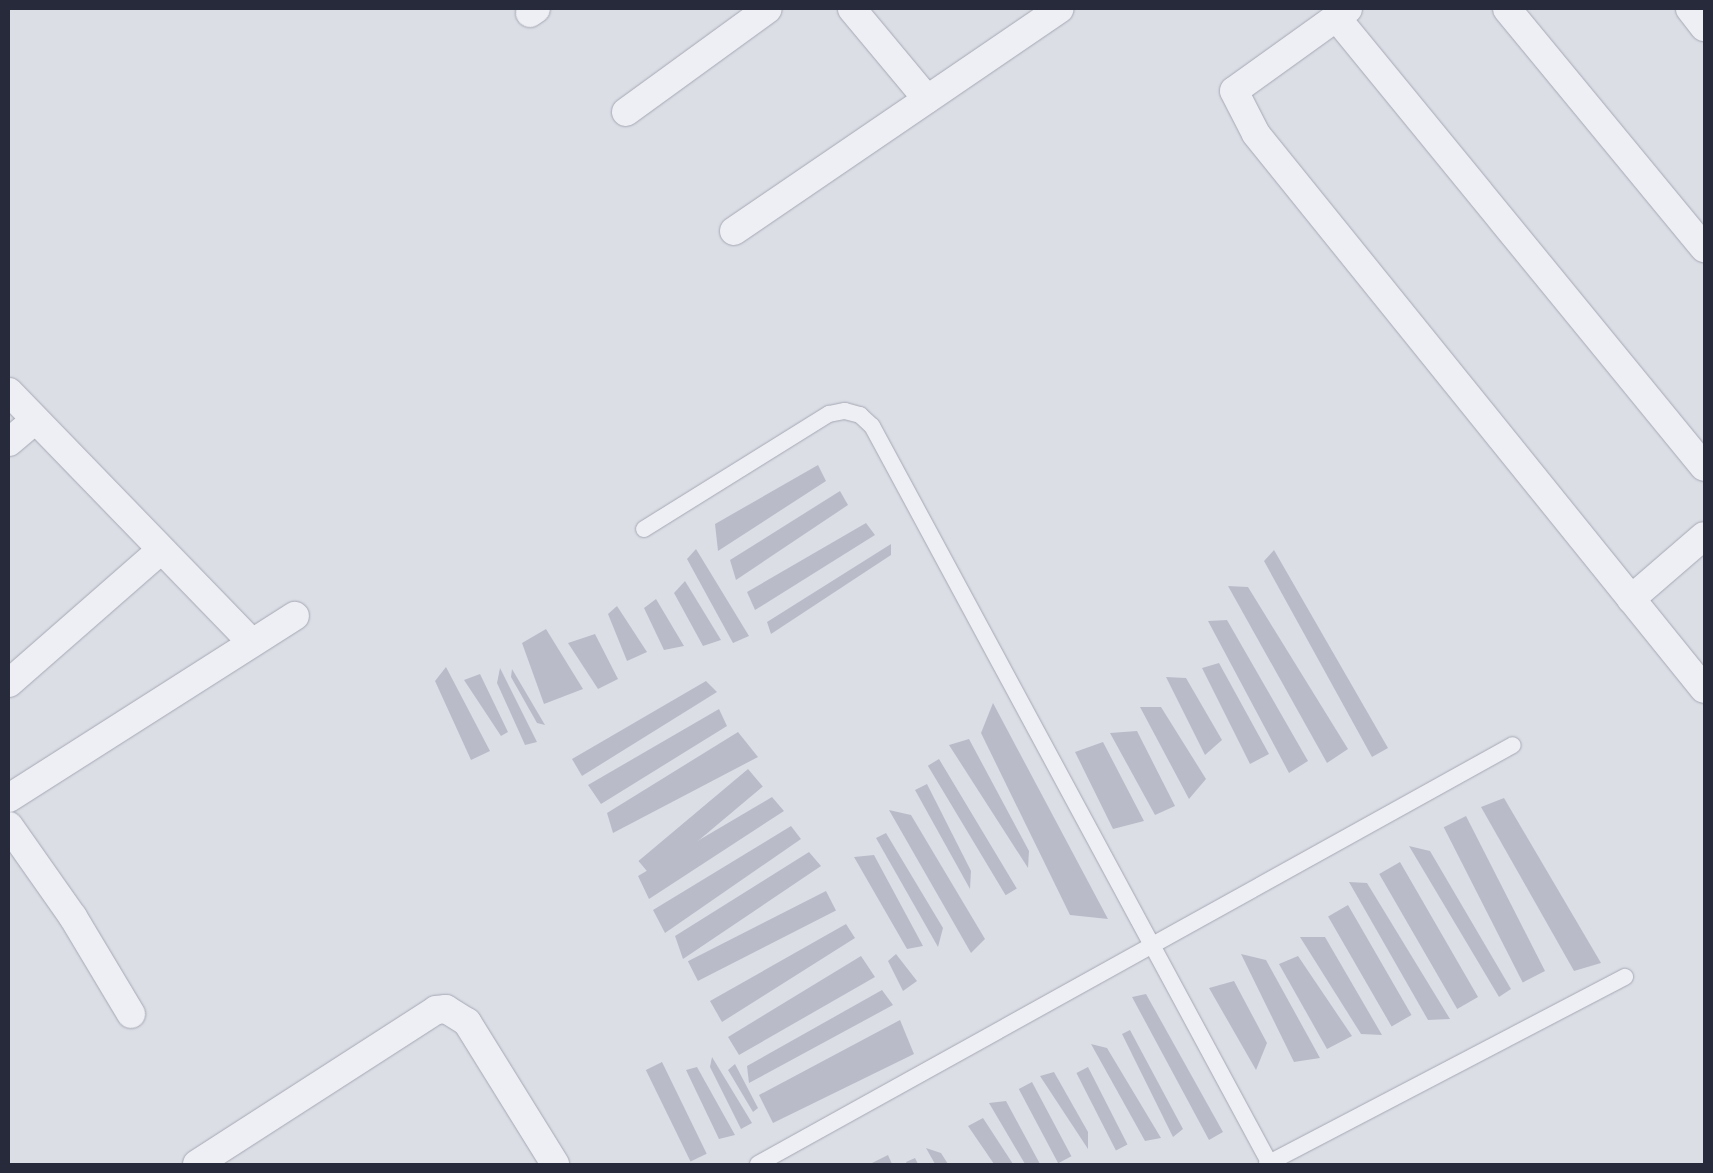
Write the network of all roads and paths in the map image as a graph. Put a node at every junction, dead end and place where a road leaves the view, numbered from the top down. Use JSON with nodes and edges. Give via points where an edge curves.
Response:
{"nodes":[{"id":1,"x":768,"y":9,"type":"edge"},
{"id":2,"x":852,"y":9,"type":"edge"},
{"id":3,"x":1059,"y":9,"type":"edge"},
{"id":4,"x":1507,"y":9,"type":"edge"},
{"id":5,"x":1690,"y":9,"type":"edge"},
{"id":6,"x":1342,"y":13,"type":"edge"},
{"id":7,"x":1704,"y":27,"type":"edge"},
{"id":8,"x":927,"y":99,"type":"junction"},
{"id":9,"x":626,"y":112,"type":"dead end"},
{"id":10,"x":734,"y":231,"type":"dead end"},
{"id":11,"x":1704,"y":248,"type":"edge"},
{"id":12,"x":9,"y":392,"type":"edge"},
{"id":13,"x":36,"y":420,"type":"junction"},
{"id":14,"x":9,"y":442,"type":"edge"},
{"id":15,"x":1704,"y":467,"type":"edge"},
{"id":16,"x":644,"y":529,"type":"dead end"},
{"id":17,"x":1704,"y":536,"type":"edge"},
{"id":18,"x":161,"y":550,"type":"junction"},
{"id":19,"x":1630,"y":599,"type":"junction"},
{"id":20,"x":295,"y":616,"type":"dead end"},
{"id":21,"x":252,"y":644,"type":"junction"},
{"id":22,"x":9,"y":682,"type":"edge"},
{"id":23,"x":1704,"y":689,"type":"edge"},
{"id":24,"x":1513,"y":745,"type":"dead end"},
{"id":25,"x":9,"y":798,"type":"edge"},
{"id":26,"x":9,"y":826,"type":"edge"},
{"id":27,"x":1151,"y":943,"type":"junction"},
{"id":28,"x":1625,"y":977,"type":"dead end"},
{"id":29,"x":131,"y":1014,"type":"dead end"},
{"id":30,"x":197,"y":1164,"type":"edge"},
{"id":31,"x":555,"y":1164,"type":"edge"},
{"id":32,"x":758,"y":1164,"type":"edge"},
{"id":33,"x":1269,"y":1164,"type":"edge"}],
"edges":[{"from":1,"to":9,"type":"street"},
{"from":2,"to":8,"type":"street"},
{"from":3,"to":8,"type":"street"},
{"from":4,"to":11,"type":"street"},
{"from":5,"to":7,"type":"street"},
{"from":6,"to":15,"type":"street"},
{"from":6,"to":19,"type":"street","via":[[1234,91],[1238,100],[1256,134]]},
{"from":8,"to":10,"type":"street"},
{"from":12,"to":13,"type":"street"},
{"from":13,"to":14,"type":"street"},
{"from":13,"to":18,"type":"street"},
{"from":16,"to":27,"type":"lane","via":[[829,414],[845,411],[860,414],[886,449]]},
{"from":17,"to":19,"type":"street"},
{"from":18,"to":21,"type":"street"},
{"from":18,"to":22,"type":"street"},
{"from":19,"to":23,"type":"street"},
{"from":20,"to":21,"type":"street"},
{"from":21,"to":25,"type":"street"},
{"from":24,"to":27,"type":"lane"},
{"from":26,"to":29,"type":"street","via":[[73,917]]},
{"from":27,"to":32,"type":"lane"},
{"from":27,"to":33,"type":"lane"},
{"from":28,"to":33,"type":"lane"},
{"from":30,"to":31,"type":"street","via":[[436,1010],[446,1009],[467,1022]]}]}
